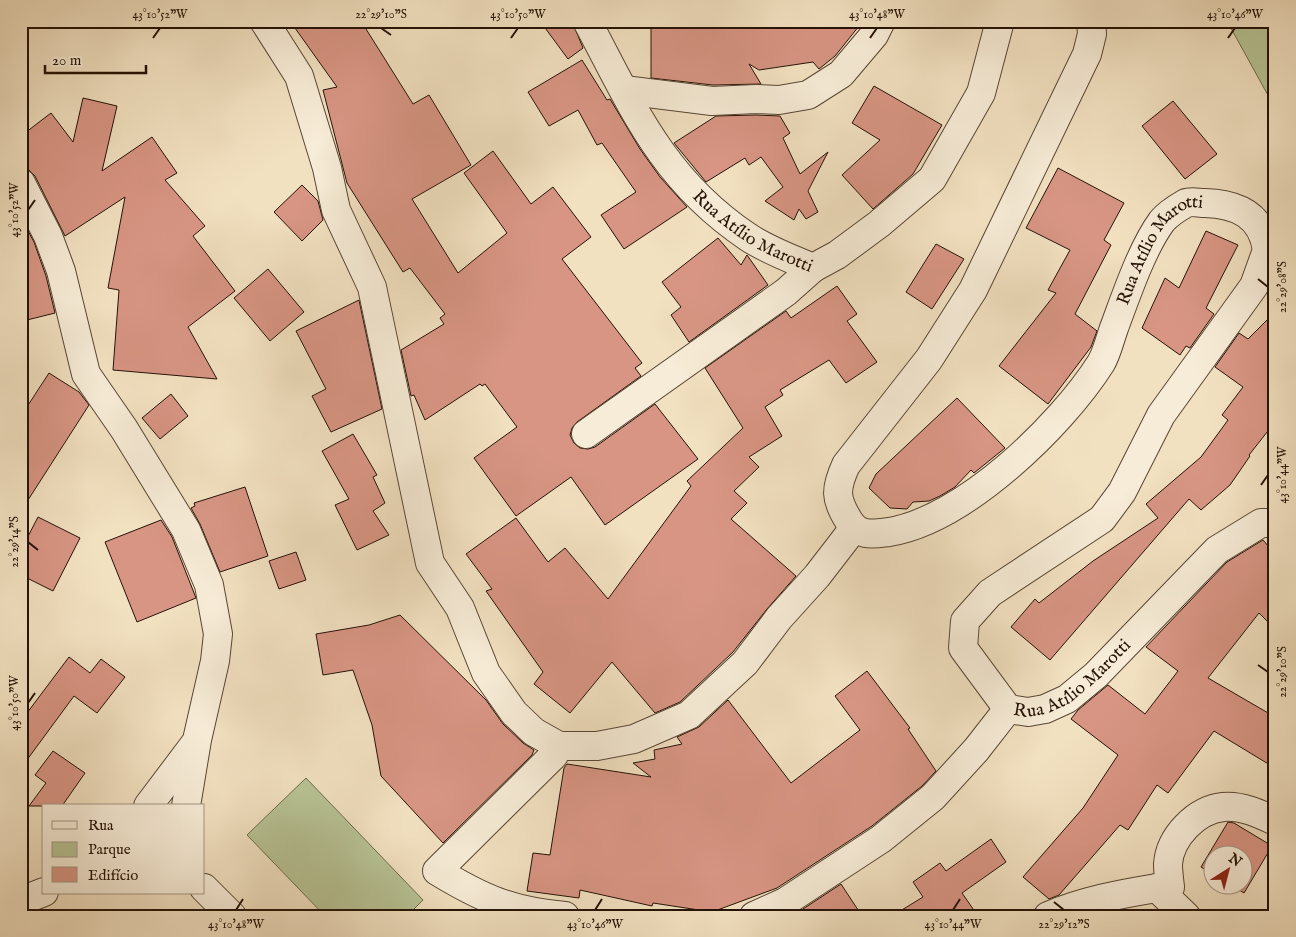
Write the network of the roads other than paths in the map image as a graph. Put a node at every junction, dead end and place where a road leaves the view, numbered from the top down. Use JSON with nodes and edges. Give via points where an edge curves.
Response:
{"nodes":[{"id":1,"x":264,"y":21,"type":"edge"},
{"id":2,"x":587,"y":21,"type":"edge"},
{"id":3,"x":881,"y":21,"type":"edge"},
{"id":4,"x":1000,"y":21,"type":"edge"},
{"id":5,"x":1090,"y":21,"type":"edge"},
{"id":6,"x":624,"y":90,"type":"junction"},
{"id":7,"x":21,"y":183,"type":"edge"},
{"id":8,"x":813,"y":268,"type":"junction"},
{"id":9,"x":586,"y":434,"type":"dead end"},
{"id":10,"x":1275,"y":523,"type":"edge"},
{"id":11,"x":854,"y":528,"type":"junction"},
{"id":12,"x":1008,"y":709,"type":"junction"},
{"id":13,"x":197,"y":740,"type":"junction"},
{"id":14,"x":559,"y":746,"type":"junction"},
{"id":15,"x":149,"y":804,"type":"edge"},
{"id":16,"x":186,"y":804,"type":"edge"},
{"id":17,"x":1275,"y":821,"type":"edge"},
{"id":18,"x":1157,"y":888,"type":"junction"},
{"id":19,"x":205,"y":889,"type":"edge"},
{"id":20,"x":42,"y":893,"type":"edge"},
{"id":21,"x":21,"y":901,"type":"edge"},
{"id":22,"x":232,"y":916,"type":"edge"},
{"id":23,"x":565,"y":916,"type":"edge"},
{"id":24,"x":754,"y":916,"type":"edge"},
{"id":25,"x":1048,"y":916,"type":"edge"},
{"id":26,"x":1186,"y":916,"type":"edge"}],
"edges":[{"from":1,"to":14,"type":"street","via":[[299,76],[327,168],[336,210],[372,287],[430,563],[460,608],[486,673],[514,713],[534,732]]},
{"from":2,"to":6,"type":"street","name":"Rua Atílio Marotti"},
{"from":3,"to":6,"type":"street","via":[[874,35],[841,74],[808,95],[779,100],[712,102]]},
{"from":4,"to":8,"type":"street","name":"Rua Atílio Marotti","via":[[981,94],[932,179],[880,224],[838,255]]},
{"from":5,"to":11,"type":"street","via":[[1092,34],[1087,54],[973,290],[929,358],[846,465],[837,492],[839,503]]},
{"from":6,"to":8,"type":"street","name":"Rua Atílio Marotti","via":[[655,146],[676,174],[708,206],[749,238]]},
{"from":7,"to":13,"type":"street","via":[[48,236],[61,271],[86,374],[186,530],[209,585],[218,634]]},
{"from":8,"to":9,"type":"street","via":[[786,292]]},
{"from":10,"to":12,"type":"street","name":"Rua Atílio Marotti","via":[[1261,523],[1218,550],[1096,675],[1067,699],[1045,709],[1028,712]]},
{"from":11,"to":12,"type":"street","name":"Rua Atílio Marotti","via":[[869,535],[931,519],[996,476],[1034,442],[1074,401],[1102,362],[1134,277],[1163,220],[1188,202],[1229,205],[1250,217],[1259,228],[1268,250],[1254,286],[1161,415],[1122,492],[1102,519],[990,593],[965,621],[963,648]]},
{"from":11,"to":14,"type":"street","via":[[745,663],[689,715],[634,739],[597,746]]},
{"from":12,"to":24,"type":"street","via":[[976,750],[926,803],[881,839],[785,902]]},
{"from":13,"to":15,"type":"street"},
{"from":13,"to":16,"type":"street"},
{"from":14,"to":23,"type":"street","via":[[554,756],[438,871],[471,892],[504,906]]},
{"from":17,"to":18,"type":"street","via":[[1248,810],[1223,807],[1198,816],[1175,838],[1168,863],[1170,887]]},
{"from":18,"to":25,"type":"street","via":[[1105,897],[1070,906]]},
{"from":18,"to":26,"type":"street"},
{"from":19,"to":22,"type":"street"},
{"from":20,"to":21,"type":"street"}]}
